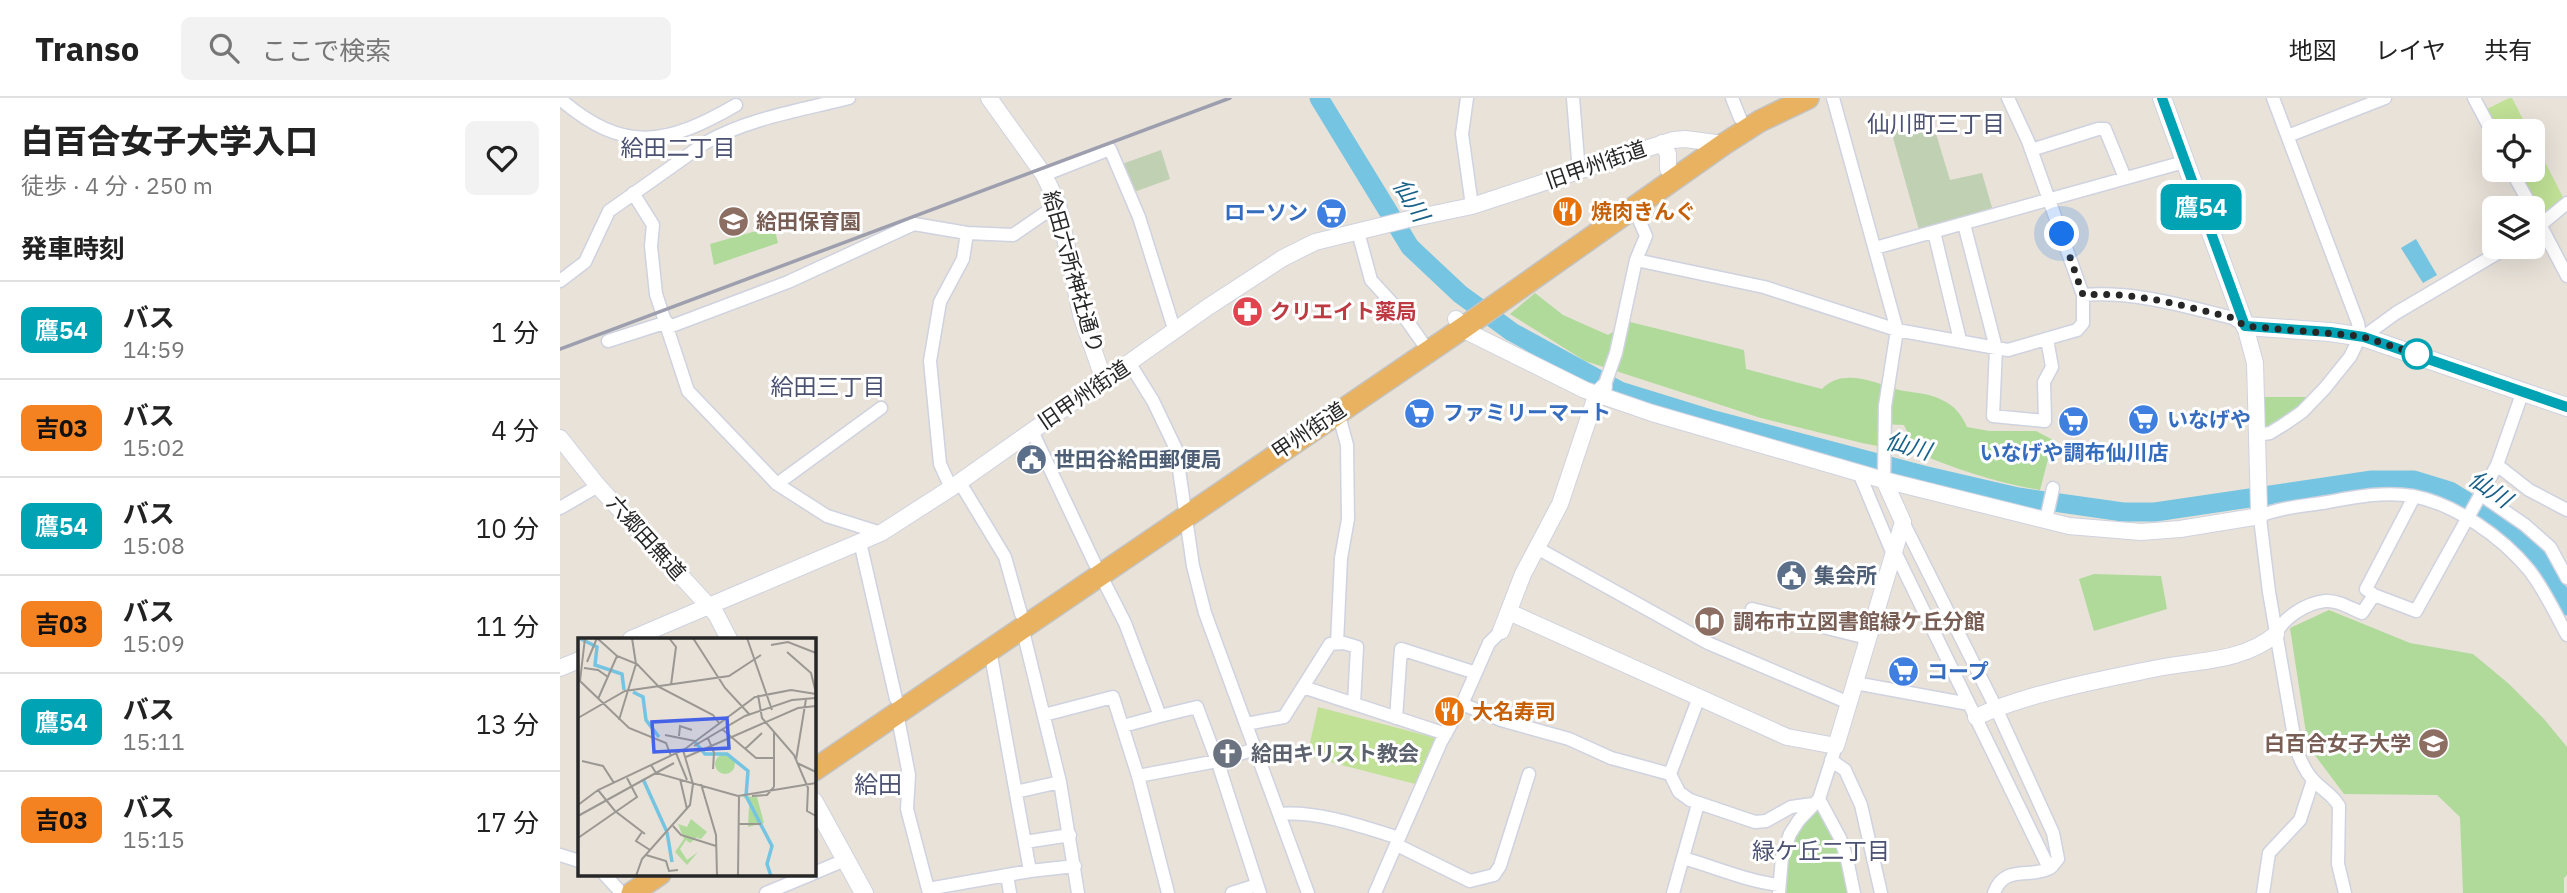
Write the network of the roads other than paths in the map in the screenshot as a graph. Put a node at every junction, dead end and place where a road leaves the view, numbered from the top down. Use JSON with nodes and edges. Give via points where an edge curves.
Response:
{"nodes":[{"id":1,"x":849,"y":98,"type":"edge"},
{"id":2,"x":989,"y":98,"type":"edge"},
{"id":3,"x":1467,"y":98,"type":"edge"},
{"id":4,"x":1573,"y":98,"type":"edge"},
{"id":5,"x":1732,"y":98,"type":"edge"},
{"id":6,"x":1833,"y":98,"type":"edge"},
{"id":7,"x":2008,"y":98,"type":"edge"},
{"id":8,"x":2162,"y":98,"type":"edge"},
{"id":9,"x":2273,"y":98,"type":"edge"},
{"id":10,"x":2385,"y":98,"type":"edge"},
{"id":11,"x":2473,"y":98,"type":"edge"},
{"id":12,"x":560,"y":99,"type":"edge"},
{"id":13,"x":1792,"y":100,"type":"edge"},
{"id":14,"x":736,"y":102,"type":"edge"},
{"id":15,"x":1740,"y":118,"type":"junction"},
{"id":16,"x":2485,"y":119,"type":"edge"},
{"id":17,"x":738,"y":128,"type":"junction"},
{"id":18,"x":2288,"y":136,"type":"junction"},
{"id":19,"x":1662,"y":143,"type":"junction"},
{"id":20,"x":1715,"y":143,"type":"junction"},
{"id":21,"x":2031,"y":150,"type":"junction"},
{"id":22,"x":2184,"y":162,"type":"junction"},
{"id":23,"x":1668,"y":169,"type":"junction"},
{"id":24,"x":1579,"y":172,"type":"junction"},
{"id":25,"x":1044,"y":175,"type":"junction"},
{"id":26,"x":2125,"y":178,"type":"junction"},
{"id":27,"x":633,"y":193,"type":"junction"},
{"id":28,"x":2049,"y":200,"type":"junction"},
{"id":29,"x":2567,"y":203,"type":"edge"},
{"id":30,"x":1058,"y":204,"type":"junction"},
{"id":31,"x":1472,"y":206,"type":"junction"},
{"id":32,"x":1634,"y":208,"type":"junction"},
{"id":33,"x":2545,"y":222,"type":"edge"},
{"id":34,"x":1964,"y":225,"type":"junction"},
{"id":35,"x":1358,"y":232,"type":"junction"},
{"id":36,"x":1934,"y":232,"type":"junction"},
{"id":37,"x":967,"y":233,"type":"junction"},
{"id":38,"x":2545,"y":242,"type":"edge"},
{"id":39,"x":1875,"y":248,"type":"junction"},
{"id":40,"x":2488,"y":259,"type":"edge"},
{"id":41,"x":1636,"y":260,"type":"junction"},
{"id":42,"x":2567,"y":276,"type":"edge"},
{"id":43,"x":560,"y":281,"type":"edge"},
{"id":44,"x":2083,"y":295,"type":"junction"},
{"id":45,"x":1489,"y":304,"type":"junction"},
{"id":46,"x":1463,"y":321,"type":"junction"},
{"id":47,"x":668,"y":325,"type":"junction"},
{"id":48,"x":2245,"y":326,"type":"junction"},
{"id":49,"x":1897,"y":330,"type":"junction"},
{"id":50,"x":1175,"y":332,"type":"junction"},
{"id":51,"x":2362,"y":336,"type":"junction"},
{"id":52,"x":2047,"y":339,"type":"junction"},
{"id":53,"x":1960,"y":340,"type":"junction"},
{"id":54,"x":608,"y":341,"type":"dead end"},
{"id":55,"x":1422,"y":342,"type":"junction"},
{"id":56,"x":1996,"y":348,"type":"junction"},
{"id":57,"x":1130,"y":364,"type":"junction"},
{"id":58,"x":1104,"y":380,"type":"junction"},
{"id":59,"x":1601,"y":391,"type":"junction"},
{"id":60,"x":2524,"y":391,"type":"junction"},
{"id":61,"x":2567,"y":407,"type":"edge"},
{"id":62,"x":881,"y":408,"type":"dead end"},
{"id":63,"x":1338,"y":412,"type":"junction"},
{"id":64,"x":1032,"y":431,"type":"junction"},
{"id":65,"x":2257,"y":435,"type":"junction"},
{"id":66,"x":560,"y":438,"type":"edge"},
{"id":67,"x":2497,"y":465,"type":"junction"},
{"id":68,"x":1859,"y":473,"type":"junction"},
{"id":69,"x":1884,"y":476,"type":"junction"},
{"id":70,"x":777,"y":484,"type":"junction"},
{"id":71,"x":955,"y":484,"type":"junction"},
{"id":72,"x":598,"y":486,"type":"junction"},
{"id":73,"x":2053,"y":488,"type":"dead end"},
{"id":74,"x":2480,"y":494,"type":"junction"},
{"id":75,"x":2414,"y":497,"type":"junction"},
{"id":76,"x":560,"y":508,"type":"edge"},
{"id":77,"x":1184,"y":510,"type":"junction"},
{"id":78,"x":2567,"y":510,"type":"edge"},
{"id":79,"x":2259,"y":513,"type":"junction"},
{"id":80,"x":2047,"y":516,"type":"junction"},
{"id":81,"x":2468,"y":516,"type":"junction"},
{"id":82,"x":1903,"y":522,"type":"junction"},
{"id":83,"x":881,"y":533,"type":"junction"},
{"id":84,"x":860,"y":542,"type":"junction"},
{"id":85,"x":1537,"y":548,"type":"junction"},
{"id":86,"x":1892,"y":552,"type":"junction"},
{"id":87,"x":1098,"y":569,"type":"junction"},
{"id":88,"x":2567,"y":578,"type":"edge"},
{"id":89,"x":2374,"y":595,"type":"junction"},
{"id":90,"x":707,"y":606,"type":"junction"},
{"id":91,"x":1752,"y":609,"type":"dead end"},
{"id":92,"x":1509,"y":612,"type":"junction"},
{"id":93,"x":1021,"y":620,"type":"junction"},
{"id":94,"x":1501,"y":631,"type":"joint"},
{"id":95,"x":2276,"y":635,"type":"junction"},
{"id":96,"x":2567,"y":635,"type":"edge"},
{"id":97,"x":633,"y":638,"type":"edge"},
{"id":98,"x":728,"y":638,"type":"edge"},
{"id":99,"x":1867,"y":638,"type":"junction"},
{"id":100,"x":1337,"y":643,"type":"junction"},
{"id":101,"x":990,"y":650,"type":"junction"},
{"id":102,"x":1968,"y":654,"type":"junction"},
{"id":103,"x":578,"y":660,"type":"edge"},
{"id":104,"x":1950,"y":664,"type":"junction"},
{"id":105,"x":560,"y":667,"type":"edge"},
{"id":106,"x":1476,"y":673,"type":"junction"},
{"id":107,"x":1854,"y":683,"type":"junction"},
{"id":108,"x":1303,"y":687,"type":"junction"},
{"id":109,"x":1699,"y":697,"type":"junction"},
{"id":110,"x":1849,"y":703,"type":"junction"},
{"id":111,"x":1354,"y":704,"type":"junction"},
{"id":112,"x":1462,"y":704,"type":"junction"},
{"id":113,"x":897,"y":706,"type":"junction"},
{"id":114,"x":1996,"y":708,"type":"junction"},
{"id":115,"x":1973,"y":710,"type":"junction"},
{"id":116,"x":1044,"y":715,"type":"junction"},
{"id":117,"x":1160,"y":716,"type":"junction"},
{"id":118,"x":1396,"y":718,"type":"junction"},
{"id":119,"x":1246,"y":724,"type":"junction"},
{"id":120,"x":1124,"y":726,"type":"junction"},
{"id":121,"x":1446,"y":734,"type":"junction"},
{"id":122,"x":1255,"y":749,"type":"junction"},
{"id":123,"x":1833,"y":753,"type":"junction"},
{"id":124,"x":816,"y":755,"type":"edge"},
{"id":125,"x":1217,"y":761,"type":"junction"},
{"id":126,"x":816,"y":767,"type":"edge"},
{"id":127,"x":1529,"y":774,"type":"dead end"},
{"id":128,"x":1670,"y":774,"type":"junction"},
{"id":129,"x":1138,"y":776,"type":"junction"},
{"id":130,"x":2313,"y":780,"type":"junction"},
{"id":131,"x":1060,"y":782,"type":"junction"},
{"id":132,"x":1016,"y":792,"type":"junction"},
{"id":133,"x":1816,"y":802,"type":"junction"},
{"id":134,"x":1699,"y":804,"type":"junction"},
{"id":135,"x":816,"y":806,"type":"edge"},
{"id":136,"x":1279,"y":814,"type":"junction"},
{"id":137,"x":1070,"y":835,"type":"junction"},
{"id":138,"x":1398,"y":841,"type":"junction"},
{"id":139,"x":1025,"y":842,"type":"junction"},
{"id":140,"x":560,"y":855,"type":"edge"},
{"id":141,"x":1684,"y":858,"type":"junction"},
{"id":142,"x":845,"y":860,"type":"junction"},
{"id":143,"x":578,"y":861,"type":"edge"},
{"id":144,"x":1075,"y":866,"type":"junction"},
{"id":145,"x":2049,"y":868,"type":"junction"},
{"id":146,"x":1030,"y":871,"type":"junction"},
{"id":147,"x":816,"y":873,"type":"edge"},
{"id":148,"x":1007,"y":875,"type":"junction"},
{"id":149,"x":637,"y":876,"type":"edge"},
{"id":150,"x":653,"y":876,"type":"edge"},
{"id":151,"x":808,"y":876,"type":"edge"},
{"id":152,"x":2339,"y":876,"type":"junction"},
{"id":153,"x":617,"y":887,"type":"edge"},
{"id":154,"x":1259,"y":889,"type":"edge"},
{"id":155,"x":1779,"y":889,"type":"edge"},
{"id":156,"x":928,"y":891,"type":"edge"},
{"id":157,"x":766,"y":893,"type":"edge"},
{"id":158,"x":864,"y":893,"type":"edge"},
{"id":159,"x":1010,"y":893,"type":"edge"},
{"id":160,"x":1078,"y":893,"type":"edge"},
{"id":161,"x":1168,"y":893,"type":"edge"},
{"id":162,"x":1232,"y":893,"type":"edge"},
{"id":163,"x":1308,"y":893,"type":"edge"},
{"id":164,"x":1375,"y":893,"type":"edge"},
{"id":165,"x":1673,"y":893,"type":"edge"},
{"id":166,"x":1854,"y":893,"type":"edge"},
{"id":167,"x":1881,"y":893,"type":"edge"},
{"id":168,"x":1994,"y":893,"type":"edge"},
{"id":169,"x":2263,"y":893,"type":"edge"},
{"id":170,"x":2335,"y":893,"type":"edge"},
{"id":171,"x":2345,"y":893,"type":"edge"}],
"edges":[{"from":1,"to":17,"type":"street"},
{"from":2,"to":25,"type":"street","name":"給田六所神社通り"},
{"from":3,"to":31,"type":"street","via":[[1462,134]]},
{"from":4,"to":24,"type":"street"},
{"from":5,"to":15,"type":"street"},
{"from":6,"to":39,"type":"street"},
{"from":7,"to":21,"type":"street"},
{"from":8,"to":22,"type":"main road"},
{"from":9,"to":18,"type":"street"},
{"from":10,"to":18,"type":"street"},
{"from":11,"to":16,"type":"street"},
{"from":12,"to":14,"type":"street","via":[[583,119],[628,138],[671,136],[707,122]]},
{"from":13,"to":15,"type":"highway","name":"甲州街道"},
{"from":13,"to":20,"type":"highway","name":"甲州街道"},
{"from":14,"to":17,"type":"street"},
{"from":15,"to":20,"type":"highway","name":"甲州街道"},
{"from":17,"to":27,"type":"street","via":[[705,143]]},
{"from":18,"to":51,"type":"street"},
{"from":19,"to":20,"type":"street","name":"旧甲州街道","via":[[1685,139]]},
{"from":19,"to":23,"type":"street"},
{"from":19,"to":24,"type":"street","name":"旧甲州街道"},
{"from":20,"to":23,"type":"highway","name":"甲州街道"},
{"from":20,"to":32,"type":"highway","name":"甲州街道"},
{"from":21,"to":26,"type":"street","via":[[2105,129]]},
{"from":21,"to":28,"type":"street"},
{"from":22,"to":26,"type":"street"},
{"from":22,"to":48,"type":"main road"},
{"from":23,"to":45,"type":"highway","name":"甲州街道"},
{"from":24,"to":31,"type":"street","name":"旧甲州街道"},
{"from":25,"to":30,"type":"street","name":"給田六所神社通り"},
{"from":25,"to":50,"type":"street","via":[[1111,149],[1139,218]]},
{"from":26,"to":28,"type":"street"},
{"from":27,"to":43,"type":"street","via":[[608,211],[584,262]]},
{"from":27,"to":47,"type":"street","via":[[653,225],[656,294]]},
{"from":28,"to":34,"type":"street"},
{"from":28,"to":44,"type":"street"},
{"from":29,"to":33,"type":"street"},
{"from":30,"to":37,"type":"street","via":[[1013,235]]},
{"from":30,"to":58,"type":"street","name":"給田六所神社通り","via":[[1081,315]]},
{"from":31,"to":35,"type":"street","name":"旧甲州街道"},
{"from":32,"to":41,"type":"street","via":[[1646,236]]},
{"from":32,"to":45,"type":"highway","name":"甲州街道"},
{"from":34,"to":36,"type":"street"},
{"from":34,"to":56,"type":"street"},
{"from":35,"to":50,"type":"street","name":"旧甲州街道","via":[[1315,242],[1283,258]]},
{"from":35,"to":55,"type":"street","via":[[1371,280]]},
{"from":36,"to":39,"type":"street"},
{"from":36,"to":53,"type":"street"},
{"from":37,"to":47,"type":"street","via":[[914,224],[788,282]]},
{"from":37,"to":71,"type":"street","via":[[963,259],[940,302],[930,361],[940,464]]},
{"from":38,"to":42,"type":"street"},
{"from":39,"to":49,"type":"street"},
{"from":40,"to":51,"type":"street"},
{"from":41,"to":49,"type":"street","via":[[1764,288]]},
{"from":41,"to":59,"type":"street","via":[[1611,369]]},
{"from":44,"to":48,"type":"street","via":[[2146,298],[2233,318]]},
{"from":44,"to":52,"type":"street","via":[[2081,328]]},
{"from":45,"to":46,"type":"highway","name":"甲州街道"},
{"from":46,"to":55,"type":"highway","name":"甲州街道"},
{"from":46,"to":59,"type":"street"},
{"from":46,"to":63,"type":"highway","name":"甲州街道"},
{"from":47,"to":54,"type":"street"},
{"from":47,"to":70,"type":"street","via":[[688,391]]},
{"from":48,"to":51,"type":"main road"},
{"from":48,"to":65,"type":"street","via":[[2255,363]]},
{"from":49,"to":53,"type":"street"},
{"from":49,"to":69,"type":"street","via":[[1885,406]]},
{"from":50,"to":57,"type":"street","name":"旧甲州街道"},
{"from":51,"to":60,"type":"main road"},
{"from":51,"to":65,"type":"street","via":[[2350,357],[2302,412],[2270,433]]},
{"from":52,"to":56,"type":"street","via":[[2008,350]]},
{"from":52,"to":56,"type":"street","via":[[2052,367],[2044,382],[2045,421],[1993,416]]},
{"from":53,"to":56,"type":"street"},
{"from":55,"to":77,"type":"highway","name":"甲州街道"},
{"from":57,"to":58,"type":"street","name":"旧甲州街道"},
{"from":57,"to":77,"type":"street","via":[[1176,449]]},
{"from":58,"to":64,"type":"street","name":"旧甲州街道"},
{"from":59,"to":68,"type":"street"},
{"from":59,"to":85,"type":"street","via":[[1560,504]]},
{"from":60,"to":61,"type":"main road"},
{"from":60,"to":67,"type":"street"},
{"from":62,"to":70,"type":"street"},
{"from":63,"to":77,"type":"highway","name":"甲州街道"},
{"from":63,"to":100,"type":"street","via":[[1347,445],[1348,519],[1341,558]]},
{"from":64,"to":71,"type":"street","name":"旧甲州街道"},
{"from":64,"to":87,"type":"street"},
{"from":65,"to":79,"type":"street"},
{"from":66,"to":72,"type":"street","name":"六郷田無道"},
{"from":67,"to":74,"type":"street"},
{"from":67,"to":78,"type":"street","via":[[2529,490]]},
{"from":68,"to":69,"type":"street"},
{"from":68,"to":86,"type":"street"},
{"from":69,"to":80,"type":"street"},
{"from":69,"to":82,"type":"street"},
{"from":70,"to":83,"type":"street","via":[[827,516]]},
{"from":71,"to":83,"type":"street","name":"旧甲州街道"},
{"from":71,"to":93,"type":"street","via":[[1005,557]]},
{"from":72,"to":76,"type":"street"},
{"from":72,"to":90,"type":"street","name":"六郷田無道"},
{"from":73,"to":80,"type":"street"},
{"from":74,"to":81,"type":"street"},
{"from":74,"to":88,"type":"street","via":[[2550,547]]},
{"from":75,"to":79,"type":"street","via":[[2360,496]]},
{"from":75,"to":81,"type":"street"},
{"from":75,"to":89,"type":"street","via":[[2366,589]]},
{"from":77,"to":87,"type":"highway","name":"甲州街道"},
{"from":77,"to":119,"type":"street","via":[[1205,613]]},
{"from":79,"to":80,"type":"street","via":[[2141,532],[2104,530]]},
{"from":79,"to":95,"type":"street"},
{"from":81,"to":89,"type":"street","via":[[2416,611]]},
{"from":81,"to":96,"type":"street","via":[[2524,565]]},
{"from":82,"to":86,"type":"street"},
{"from":82,"to":102,"type":"street"},
{"from":83,"to":84,"type":"street","name":"旧甲州街道"},
{"from":84,"to":90,"type":"street","name":"旧甲州街道"},
{"from":84,"to":113,"type":"street"},
{"from":85,"to":92,"type":"street"},
{"from":85,"to":110,"type":"street","via":[[1708,643]]},
{"from":86,"to":99,"type":"street"},
{"from":86,"to":104,"type":"street"},
{"from":87,"to":93,"type":"highway","name":"甲州街道"},
{"from":87,"to":117,"type":"street","via":[[1125,623]]},
{"from":89,"to":95,"type":"street","via":[[2362,613],[2339,602],[2324,601],[2299,611],[2281,622]]},
{"from":90,"to":97,"type":"street","name":"旧甲州街道"},
{"from":90,"to":98,"type":"street","name":"六郷田無道"},
{"from":91,"to":99,"type":"street"},
{"from":92,"to":94,"type":"street"},
{"from":92,"to":109,"type":"street"},
{"from":93,"to":101,"type":"highway","name":"甲州街道"},
{"from":93,"to":113,"type":"highway","name":"甲州街道"},
{"from":93,"to":116,"type":"street"},
{"from":94,"to":106,"type":"street","via":[[1489,643]]},
{"from":95,"to":114,"type":"street","via":[[2241,655],[2153,669]]},
{"from":95,"to":130,"type":"street","via":[[2296,748]]},
{"from":99,"to":107,"type":"street"},
{"from":100,"to":108,"type":"street","via":[[1330,644]]},
{"from":100,"to":111,"type":"street","via":[[1357,647]]},
{"from":101,"to":113,"type":"highway","name":"甲州街道"},
{"from":101,"to":132,"type":"street"},
{"from":102,"to":104,"type":"street"},
{"from":102,"to":114,"type":"street"},
{"from":103,"to":105,"type":"street"},
{"from":104,"to":115,"type":"street"},
{"from":106,"to":112,"type":"street"},
{"from":106,"to":118,"type":"street","via":[[1401,649]]},
{"from":107,"to":110,"type":"street"},
{"from":107,"to":115,"type":"street"},
{"from":108,"to":111,"type":"street"},
{"from":108,"to":119,"type":"street","via":[[1284,717]]},
{"from":109,"to":123,"type":"street"},
{"from":109,"to":128,"type":"street"},
{"from":110,"to":123,"type":"street"},
{"from":111,"to":118,"type":"street"},
{"from":112,"to":121,"type":"street"},
{"from":112,"to":128,"type":"street","via":[[1569,739],[1611,758]]},
{"from":113,"to":124,"type":"highway","name":"甲州街道"},
{"from":113,"to":126,"type":"highway","name":"甲州街道"},
{"from":113,"to":156,"type":"street","via":[[909,775],[907,809]]},
{"from":114,"to":115,"type":"street"},
{"from":114,"to":145,"type":"street","via":[[2053,833],[2058,859]]},
{"from":115,"to":145,"type":"street"},
{"from":116,"to":120,"type":"street","via":[[1113,697]]},
{"from":116,"to":131,"type":"street"},
{"from":117,"to":120,"type":"street"},
{"from":117,"to":125,"type":"street","via":[[1196,707]]},
{"from":118,"to":121,"type":"street"},
{"from":119,"to":122,"type":"street"},
{"from":120,"to":129,"type":"street"},
{"from":121,"to":138,"type":"street"},
{"from":122,"to":125,"type":"street"},
{"from":122,"to":136,"type":"street"},
{"from":123,"to":133,"type":"street"},
{"from":123,"to":167,"type":"street","via":[[1861,805]]},
{"from":125,"to":129,"type":"street"},
{"from":125,"to":154,"type":"street"},
{"from":127,"to":138,"type":"street","via":[[1494,875],[1470,881]]},
{"from":128,"to":134,"type":"street","via":[[1679,792]]},
{"from":129,"to":161,"type":"street"},
{"from":130,"to":152,"type":"street","via":[[2339,806]]},
{"from":130,"to":169,"type":"street","via":[[2301,820],[2269,853]]},
{"from":131,"to":132,"type":"street"},
{"from":131,"to":137,"type":"street"},
{"from":132,"to":139,"type":"street"},
{"from":133,"to":134,"type":"street","via":[[1791,807],[1760,822]]},
{"from":133,"to":155,"type":"street","via":[[1790,834]]},
{"from":133,"to":166,"type":"street","via":[[1844,848]]},
{"from":134,"to":141,"type":"street"},
{"from":135,"to":142,"type":"main road"},
{"from":136,"to":138,"type":"street","via":[[1351,823]]},
{"from":136,"to":163,"type":"street"},
{"from":137,"to":139,"type":"street"},
{"from":137,"to":144,"type":"street"},
{"from":138,"to":164,"type":"street"},
{"from":139,"to":146,"type":"street"},
{"from":140,"to":143,"type":"street"},
{"from":141,"to":155,"type":"street"},
{"from":141,"to":165,"type":"street"},
{"from":142,"to":147,"type":"street"},
{"from":142,"to":158,"type":"main road"},
{"from":144,"to":146,"type":"street"},
{"from":144,"to":160,"type":"street"},
{"from":145,"to":168,"type":"street","via":[[2006,876]]},
{"from":146,"to":148,"type":"street"},
{"from":148,"to":156,"type":"street"},
{"from":148,"to":159,"type":"street"},
{"from":149,"to":153,"type":"highway"},
{"from":150,"to":153,"type":"highway"},
{"from":151,"to":157,"type":"street"},
{"from":152,"to":170,"type":"street"},
{"from":152,"to":171,"type":"street"},
{"from":154,"to":162,"type":"street"}]}
